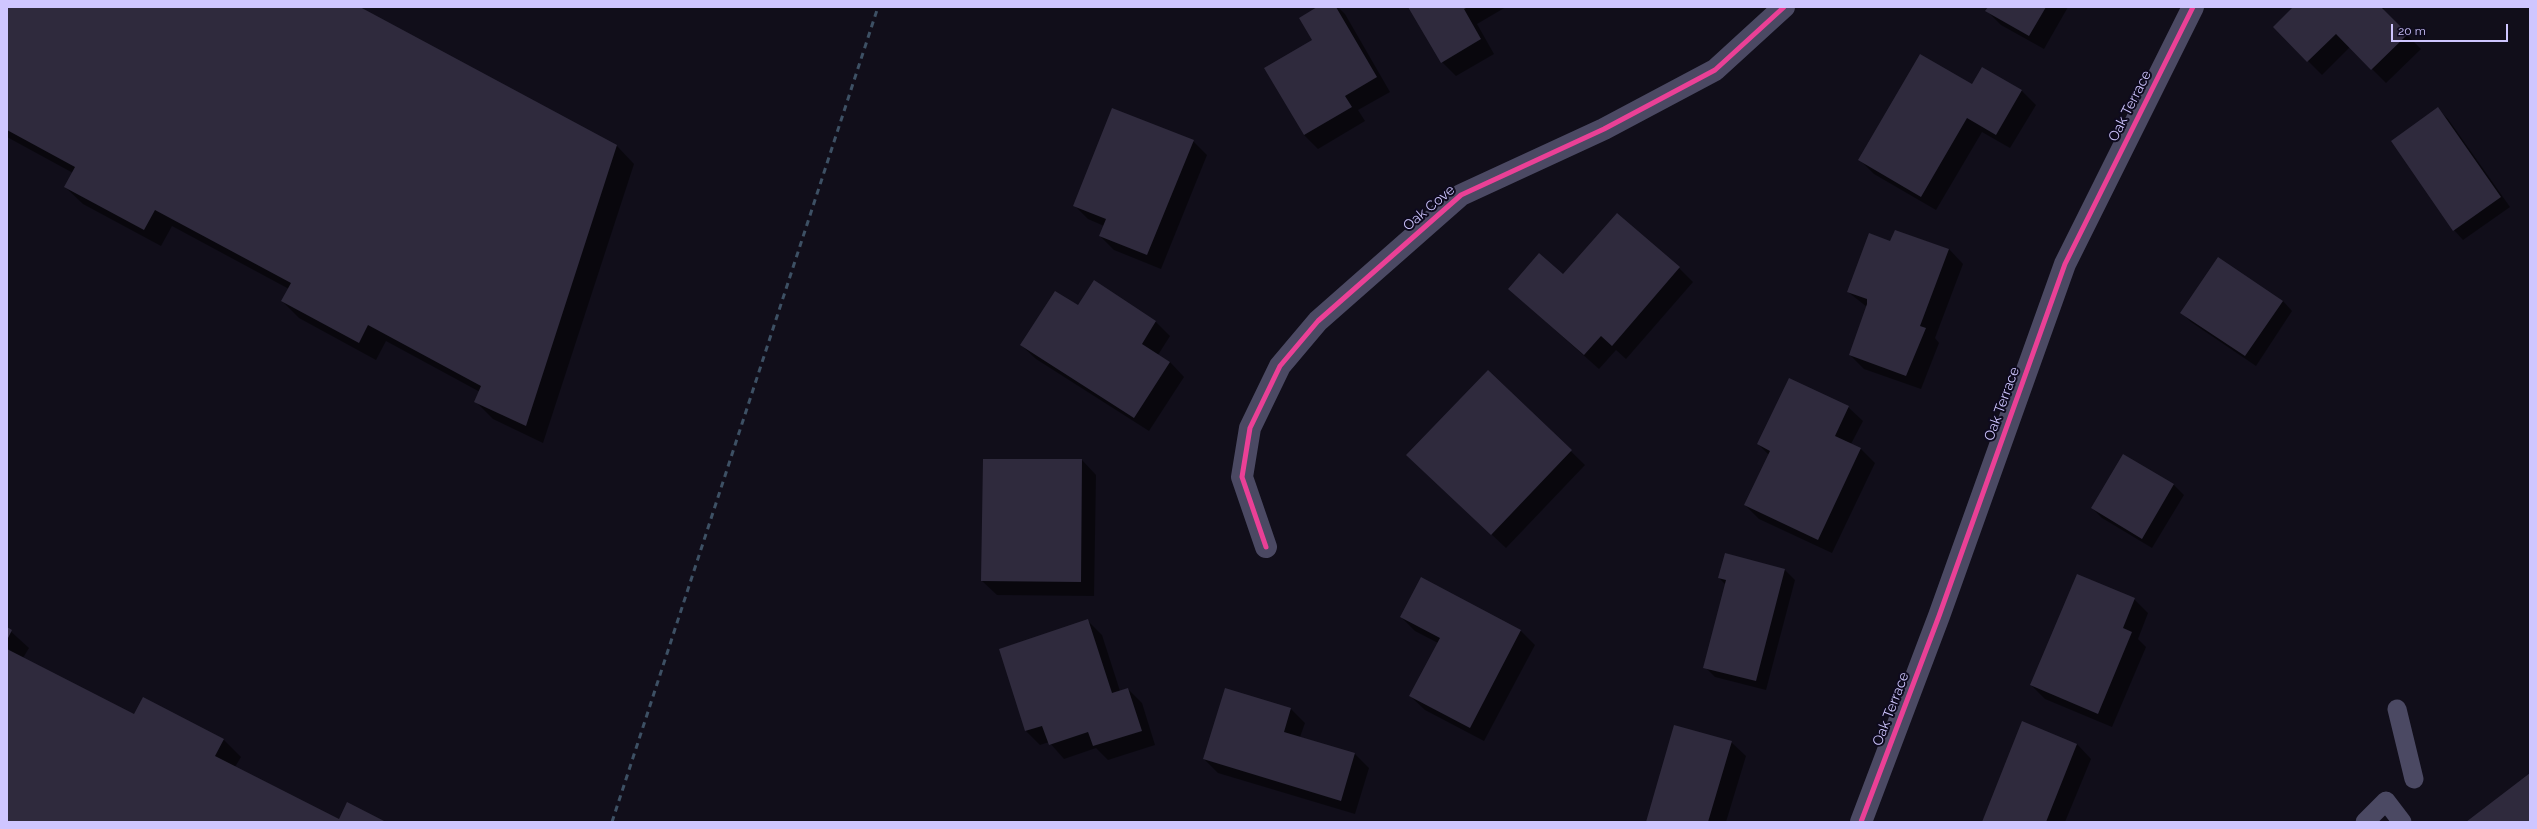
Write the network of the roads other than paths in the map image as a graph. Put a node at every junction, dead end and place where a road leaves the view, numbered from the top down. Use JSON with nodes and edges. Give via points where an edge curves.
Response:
{"nodes":[{"id":1,"x":1784,"y":7,"type":"edge"},
{"id":2,"x":2193,"y":7,"type":"edge"},
{"id":3,"x":1266,"y":547,"type":"dead end"},
{"id":4,"x":2397,"y":709,"type":"dead end"},
{"id":5,"x":2414,"y":779,"type":"dead end"},
{"id":6,"x":1861,"y":822,"type":"edge"},
{"id":7,"x":2365,"y":822,"type":"edge"},
{"id":8,"x":2402,"y":822,"type":"edge"}],
"edges":[{"from":1,"to":3,"type":"street","name":"Oak Cove","via":[[1715,70],[1604,129],[1461,195],[1318,322],[1280,366],[1250,428],[1242,477]]},
{"from":2,"to":6,"type":"street","name":"Oak Terrace","via":[[2065,264],[1939,616]]},
{"from":4,"to":5,"type":"lane"},
{"from":7,"to":8,"type":"lane","via":[[2386,800]]}]}
